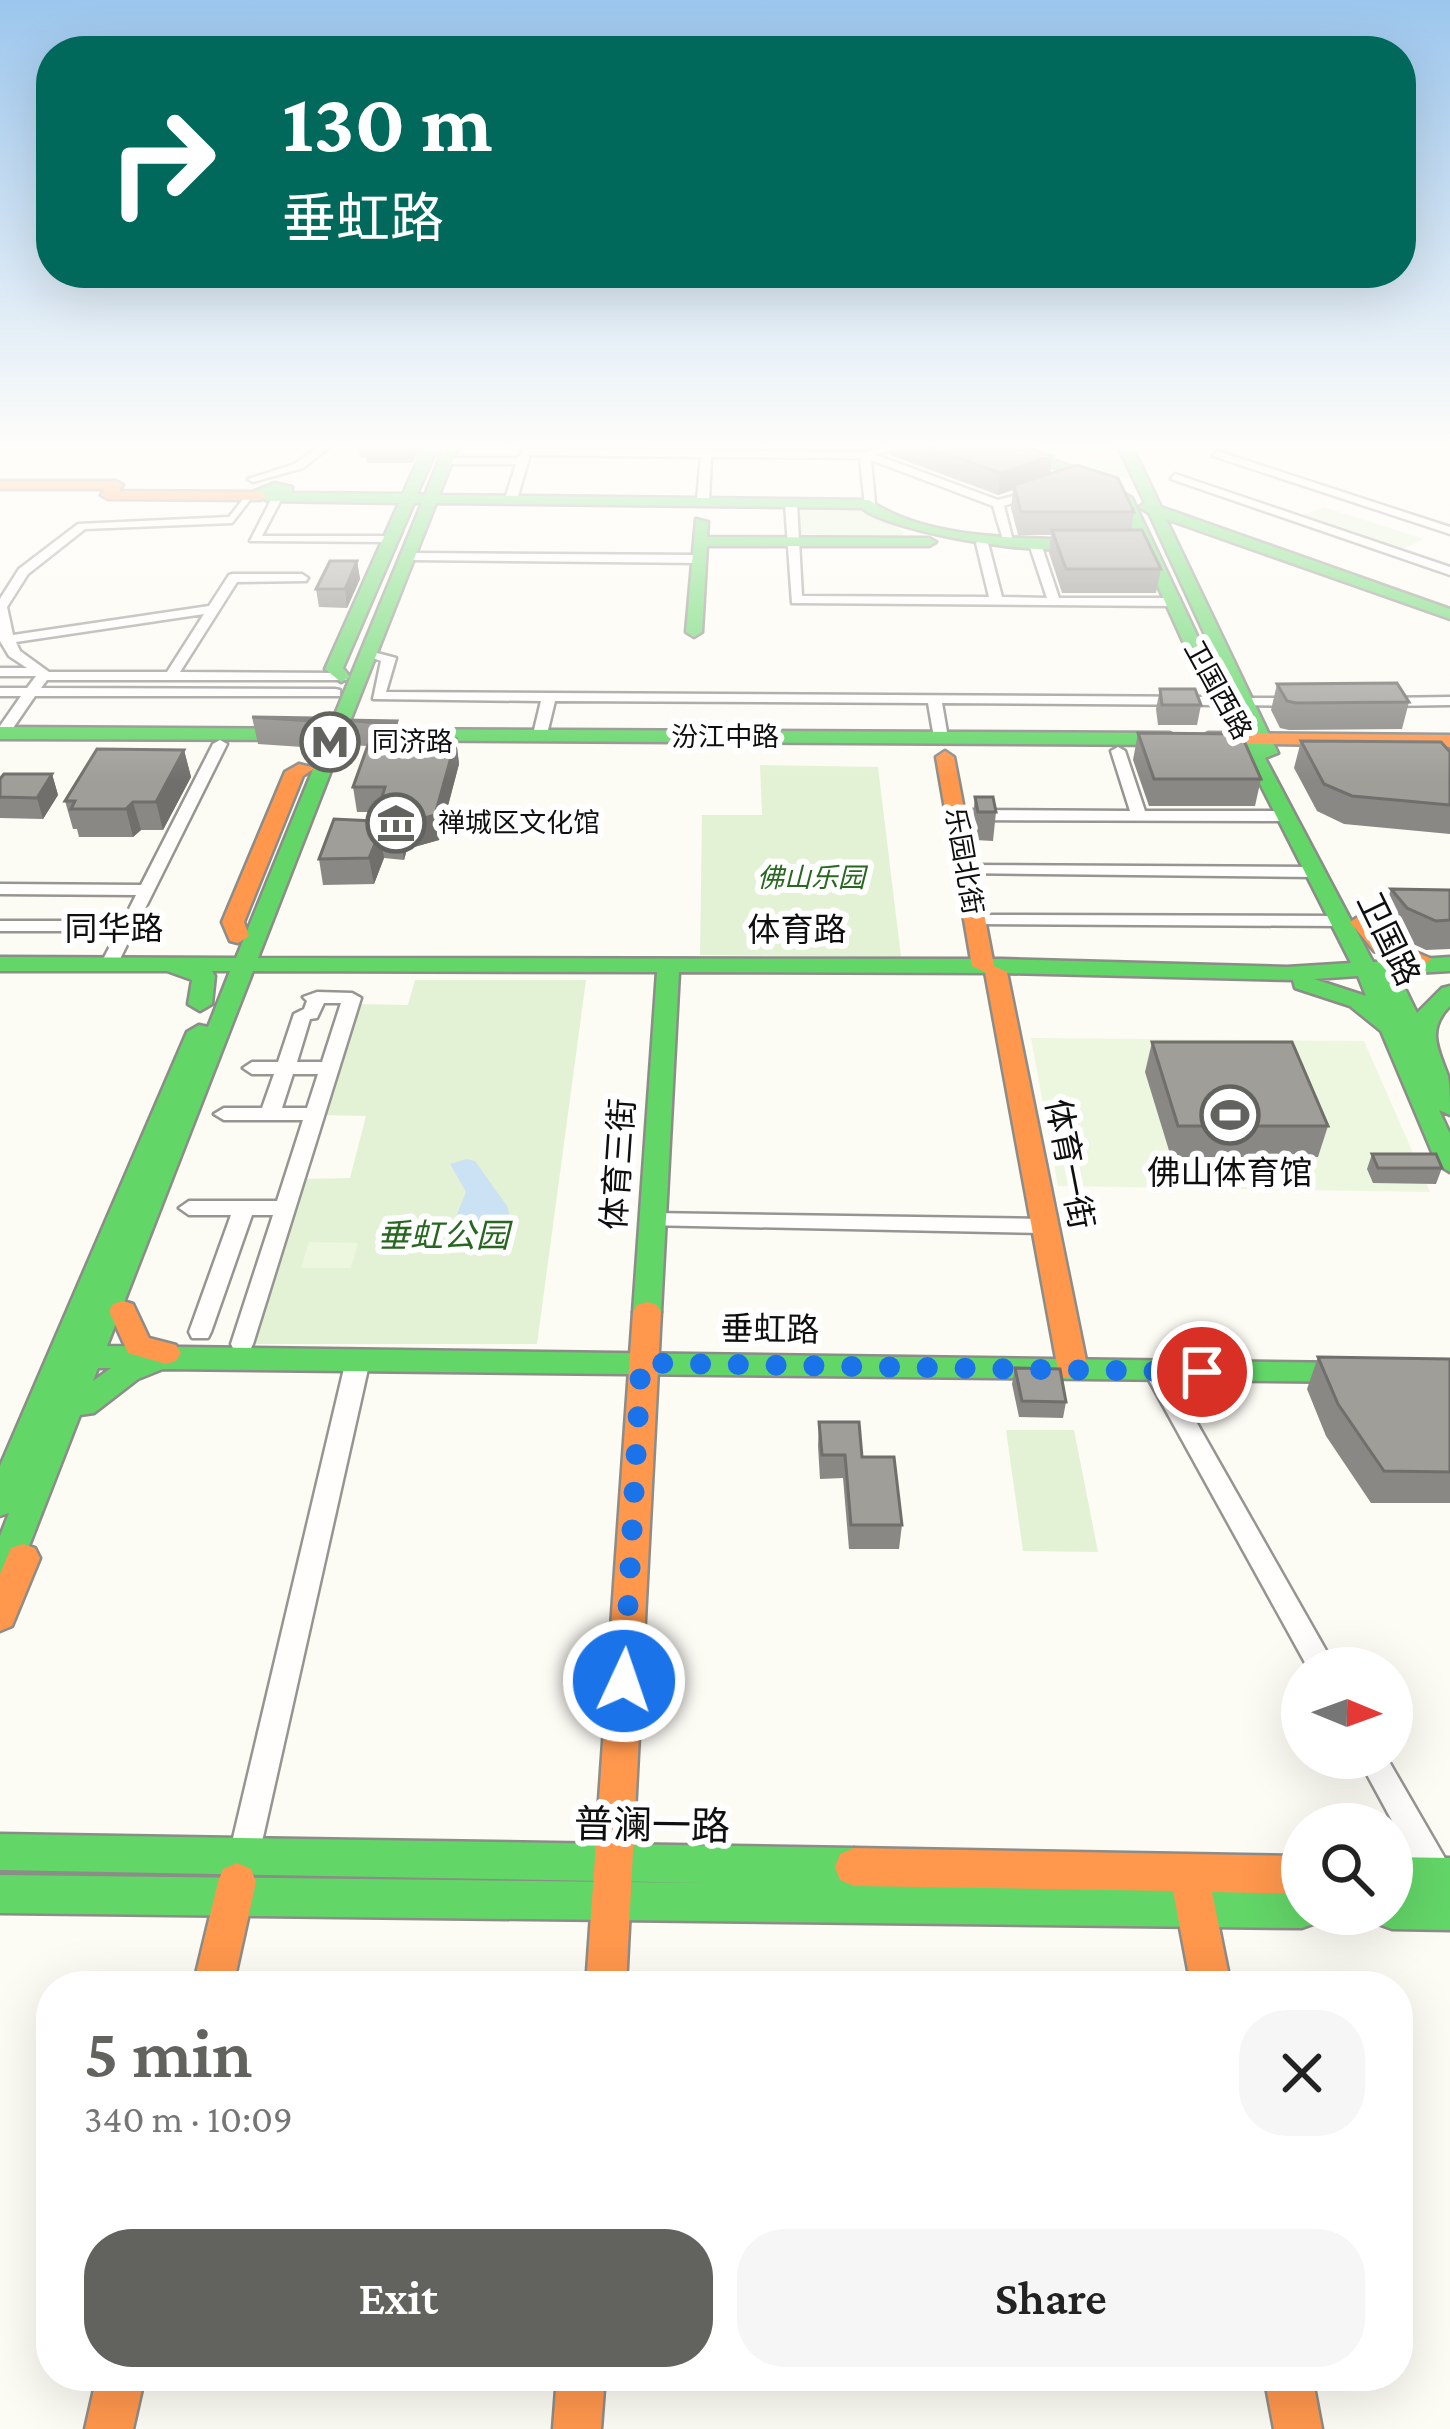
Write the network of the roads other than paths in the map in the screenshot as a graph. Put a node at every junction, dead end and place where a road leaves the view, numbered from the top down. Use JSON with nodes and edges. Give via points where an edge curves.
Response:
{"nodes":[{"id":1,"x":44,"y":555,"type":"edge"},
{"id":2,"x":383,"y":555,"type":"edge"},
{"id":3,"x":401,"y":555,"type":"edge"},
{"id":4,"x":409,"y":555,"type":"edge"},
{"id":5,"x":650,"y":555,"type":"edge"},
{"id":6,"x":700,"y":555,"type":"edge"},
{"id":7,"x":794,"y":555,"type":"edge"},
{"id":8,"x":1006,"y":555,"type":"edge"},
{"id":9,"x":1019,"y":555,"type":"edge"},
{"id":10,"x":1153,"y":555,"type":"edge"},
{"id":11,"x":1158,"y":555,"type":"edge"},
{"id":12,"x":1270,"y":555,"type":"edge"},
{"id":13,"x":1287,"y":555,"type":"edge"},
{"id":14,"x":1404,"y":555,"type":"edge"},
{"id":15,"x":1450,"y":571,"type":"edge"},
{"id":16,"x":22,"y":572,"type":"junction"},
{"id":17,"x":0,"y":573,"type":"edge"},
{"id":18,"x":302,"y":578,"type":"dead end"},
{"id":19,"x":402,"y":582,"type":"junction"},
{"id":20,"x":997,"y":600,"type":"junction"},
{"id":21,"x":1054,"y":601,"type":"junction"},
{"id":22,"x":1172,"y":602,"type":"junction"},
{"id":23,"x":213,"y":609,"type":"junction"},
{"id":24,"x":1450,"y":610,"type":"edge"},
{"id":25,"x":694,"y":632,"type":"dead end"},
{"id":26,"x":5,"y":646,"type":"edge"},
{"id":27,"x":0,"y":672,"type":"edge"},
{"id":28,"x":42,"y":674,"type":"junction"},
{"id":29,"x":354,"y":674,"type":"junction"},
{"id":30,"x":171,"y":676,"type":"junction"},
{"id":31,"x":0,"y":692,"type":"edge"},
{"id":32,"x":32,"y":692,"type":"junction"},
{"id":33,"x":549,"y":697,"type":"junction"},
{"id":34,"x":934,"y":699,"type":"junction"},
{"id":35,"x":1232,"y":701,"type":"junction"},
{"id":36,"x":1359,"y":701,"type":"edge"},
{"id":37,"x":1450,"y":701,"type":"edge"},
{"id":38,"x":1313,"y":702,"type":"edge"},
{"id":39,"x":541,"y":730,"type":"junction"},
{"id":40,"x":1,"y":736,"type":"edge"},
{"id":41,"x":168,"y":738,"type":"junction"},
{"id":42,"x":1450,"y":738,"type":"edge"},
{"id":43,"x":495,"y":740,"type":"junction"},
{"id":44,"x":220,"y":744,"type":"junction"},
{"id":45,"x":942,"y":744,"type":"junction"},
{"id":46,"x":1256,"y":745,"type":"junction"},
{"id":47,"x":1129,"y":746,"type":"junction"},
{"id":48,"x":1081,"y":751,"type":"junction"},
{"id":49,"x":320,"y":752,"type":"junction"},
{"id":50,"x":1450,"y":753,"type":"edge"},
{"id":51,"x":955,"y":815,"type":"junction"},
{"id":52,"x":1139,"y":816,"type":"junction"},
{"id":53,"x":1287,"y":816,"type":"junction"},
{"id":54,"x":965,"y":870,"type":"junction"},
{"id":55,"x":1316,"y":872,"type":"junction"},
{"id":56,"x":0,"y":889,"type":"edge"},
{"id":57,"x":147,"y":890,"type":"junction"},
{"id":58,"x":974,"y":920,"type":"junction"},
{"id":59,"x":1348,"y":922,"type":"junction"},
{"id":60,"x":0,"y":926,"type":"edge"},
{"id":61,"x":129,"y":926,"type":"junction"},
{"id":62,"x":241,"y":959,"type":"junction"},
{"id":63,"x":1450,"y":962,"type":"edge"},
{"id":64,"x":0,"y":964,"type":"edge"},
{"id":65,"x":123,"y":966,"type":"junction"},
{"id":66,"x":193,"y":966,"type":"junction"},
{"id":67,"x":989,"y":969,"type":"junction"},
{"id":68,"x":668,"y":971,"type":"junction"},
{"id":69,"x":1378,"y":975,"type":"junction"},
{"id":70,"x":1450,"y":976,"type":"edge"},
{"id":71,"x":1283,"y":979,"type":"junction"},
{"id":72,"x":319,"y":982,"type":"junction"},
{"id":73,"x":1450,"y":993,"type":"edge"},
{"id":74,"x":200,"y":1004,"type":"dead end"},
{"id":75,"x":1411,"y":1046,"type":"junction"},
{"id":76,"x":252,"y":1068,"type":"dead end"},
{"id":77,"x":285,"y":1068,"type":"junction"},
{"id":78,"x":329,"y":1068,"type":"junction"},
{"id":79,"x":1450,"y":1107,"type":"edge"},
{"id":80,"x":224,"y":1114,"type":"dead end"},
{"id":81,"x":270,"y":1114,"type":"junction"},
{"id":82,"x":315,"y":1114,"type":"junction"},
{"id":83,"x":1450,"y":1164,"type":"edge"},
{"id":84,"x":189,"y":1208,"type":"dead end"},
{"id":85,"x":244,"y":1208,"type":"junction"},
{"id":86,"x":285,"y":1208,"type":"junction"},
{"id":87,"x":651,"y":1220,"type":"junction"},
{"id":88,"x":1045,"y":1226,"type":"junction"},
{"id":89,"x":123,"y":1311,"type":"junction"},
{"id":90,"x":251,"y":1316,"type":"junction"},
{"id":91,"x":100,"y":1329,"type":"junction"},
{"id":92,"x":242,"y":1344,"type":"dead end"},
{"id":93,"x":89,"y":1357,"type":"junction"},
{"id":94,"x":182,"y":1358,"type":"junction"},
{"id":95,"x":358,"y":1360,"type":"junction"},
{"id":96,"x":641,"y":1363,"type":"junction"},
{"id":97,"x":1073,"y":1370,"type":"junction"},
{"id":98,"x":1156,"y":1371,"type":"junction"},
{"id":99,"x":1389,"y":1374,"type":"edge"},
{"id":100,"x":80,"y":1396,"type":"junction"},
{"id":101,"x":0,"y":1503,"type":"edge"},
{"id":102,"x":0,"y":1576,"type":"edge"},
{"id":103,"x":0,"y":1616,"type":"edge"},
{"id":104,"x":1310,"y":1647,"type":"edge"},
{"id":105,"x":1385,"y":1779,"type":"edge"},
{"id":106,"x":0,"y":1852,"type":"edge"},
{"id":107,"x":244,"y":1855,"type":"junction"},
{"id":108,"x":614,"y":1863,"type":"junction"},
{"id":109,"x":1187,"y":1873,"type":"junction"},
{"id":110,"x":1281,"y":1875,"type":"edge"},
{"id":111,"x":1413,"y":1876,"type":"edge"},
{"id":112,"x":1444,"y":1877,"type":"edge"},
{"id":113,"x":0,"y":1894,"type":"edge"},
{"id":114,"x":234,"y":1896,"type":"junction"},
{"id":115,"x":612,"y":1900,"type":"junction"},
{"id":116,"x":1196,"y":1906,"type":"junction"},
{"id":117,"x":1281,"y":1908,"type":"edge"},
{"id":118,"x":1413,"y":1911,"type":"edge"},
{"id":119,"x":1450,"y":1912,"type":"edge"},
{"id":120,"x":216,"y":1971,"type":"edge"},
{"id":121,"x":607,"y":1971,"type":"edge"},
{"id":122,"x":1208,"y":1971,"type":"edge"},
{"id":123,"x":118,"y":2391,"type":"edge"},
{"id":124,"x":579,"y":2391,"type":"edge"},
{"id":125,"x":1291,"y":2391,"type":"edge"},
{"id":126,"x":109,"y":2429,"type":"edge"},
{"id":127,"x":577,"y":2429,"type":"edge"},
{"id":128,"x":1298,"y":2429,"type":"edge"}],
"edges":[{"from":1,"to":16,"type":"street"},
{"from":2,"to":29,"type":"main road","via":[[334,669]]},
{"from":3,"to":29,"type":"main road"},
{"from":4,"to":19,"type":"main road"},
{"from":5,"to":19,"type":"street"},
{"from":6,"to":25,"type":"main road"},
{"from":7,"to":20,"type":"street","via":[[796,600]]},
{"from":8,"to":20,"type":"street"},
{"from":9,"to":21,"type":"street"},
{"from":10,"to":22,"type":"main road","name":"卫国西路"},
{"from":11,"to":35,"type":"main road","name":"卫国西路"},
{"from":12,"to":24,"type":"main road"},
{"from":13,"to":24,"type":"main road"},
{"from":14,"to":15,"type":"street"},
{"from":16,"to":17,"type":"street"},
{"from":16,"to":26,"type":"street","via":[[1,607]]},
{"from":18,"to":23,"type":"street","via":[[233,578]]},
{"from":19,"to":29,"type":"main road"},
{"from":20,"to":21,"type":"street"},
{"from":21,"to":22,"type":"street"},
{"from":22,"to":35,"type":"main road","name":"卫国西路"},
{"from":23,"to":26,"type":"street"},
{"from":23,"to":30,"type":"street"},
{"from":26,"to":28,"type":"street"},
{"from":27,"to":28,"type":"street"},
{"from":28,"to":30,"type":"street"},
{"from":28,"to":32,"type":"street"},
{"from":29,"to":30,"type":"street"},
{"from":29,"to":32,"type":"street"},
{"from":29,"to":33,"type":"street","via":[[388,658],[378,696]]},
{"from":29,"to":49,"type":"main road"},
{"from":31,"to":32,"type":"street"},
{"from":32,"to":40,"type":"street"},
{"from":33,"to":34,"type":"street"},
{"from":33,"to":39,"type":"street"},
{"from":34,"to":35,"type":"street"},
{"from":34,"to":45,"type":"street"},
{"from":35,"to":38,"type":"street"},
{"from":35,"to":46,"type":"main road","name":"卫国西路"},
{"from":36,"to":37,"type":"street"},
{"from":39,"to":43,"type":"main road"},
{"from":39,"to":45,"type":"main road"},
{"from":40,"to":41,"type":"main road","name":"汾江中路"},
{"from":41,"to":44,"type":"main road","name":"汾江中路"},
{"from":41,"to":49,"type":"main road","name":"汾江中路"},
{"from":42,"to":46,"type":"main road","name":"汾江中路"},
{"from":43,"to":45,"type":"main road","via":[[538,752]]},
{"from":43,"to":47,"type":"main road","name":"汾江中路"},
{"from":43,"to":48,"type":"main road","name":"汾江中路"},
{"from":43,"to":49,"type":"main road","name":"汾江中路"},
{"from":44,"to":49,"type":"main road","name":"汾江中路"},
{"from":44,"to":57,"type":"street"},
{"from":45,"to":47,"type":"main road","via":[[1061,732]]},
{"from":45,"to":48,"type":"main road"},
{"from":45,"to":51,"type":"main road","name":"乐园北街"},
{"from":46,"to":47,"type":"main road","name":"汾江中路"},
{"from":46,"to":50,"type":"main road","name":"汾江中路"},
{"from":46,"to":53,"type":"main road","name":"卫国路"},
{"from":46,"to":59,"type":"main road","name":"卫国路"},
{"from":47,"to":48,"type":"main road","name":"汾江中路"},
{"from":47,"to":52,"type":"street"},
{"from":49,"to":62,"type":"main road"},
{"from":51,"to":52,"type":"street"},
{"from":51,"to":54,"type":"main road","name":"乐园北街"},
{"from":52,"to":53,"type":"street"},
{"from":53,"to":55,"type":"main road","name":"卫国路"},
{"from":54,"to":55,"type":"street"},
{"from":54,"to":58,"type":"main road","name":"乐园北街"},
{"from":55,"to":59,"type":"main road","name":"卫国路"},
{"from":56,"to":57,"type":"street"},
{"from":57,"to":61,"type":"street"},
{"from":58,"to":59,"type":"street"},
{"from":58,"to":67,"type":"main road","name":"乐园北街"},
{"from":59,"to":63,"type":"main road","via":[[1398,955]]},
{"from":59,"to":69,"type":"main road","name":"卫国路"},
{"from":59,"to":71,"type":"main road","via":[[1345,957]]},
{"from":60,"to":61,"type":"street"},
{"from":61,"to":65,"type":"street"},
{"from":62,"to":65,"type":"main road"},
{"from":62,"to":66,"type":"main road","name":"同华路"},
{"from":62,"to":72,"type":"main road","name":"体育路"},
{"from":62,"to":72,"type":"main road","via":[[265,948]]},
{"from":62,"to":89,"type":"main road"},
{"from":62,"to":91,"type":"main road"},
{"from":62,"to":101,"type":"main road"},
{"from":63,"to":69,"type":"main road"},
{"from":64,"to":65,"type":"main road","name":"同华路"},
{"from":65,"to":66,"type":"main road","name":"同华路"},
{"from":66,"to":74,"type":"main road","via":[[208,984]]},
{"from":67,"to":68,"type":"main road","name":"体育路"},
{"from":67,"to":71,"type":"main road","name":"体育路"},
{"from":67,"to":72,"type":"main road","name":"体育路"},
{"from":67,"to":88,"type":"main road","name":"体育一街"},
{"from":68,"to":72,"type":"main road","name":"体育路"},
{"from":68,"to":87,"type":"main road","name":"体育三街"},
{"from":69,"to":70,"type":"main road"},
{"from":69,"to":71,"type":"main road","name":"体育路"},
{"from":69,"to":75,"type":"main road","name":"卫国路"},
{"from":71,"to":75,"type":"main road","via":[[1358,1000]]},
{"from":72,"to":77,"type":"street"},
{"from":72,"to":78,"type":"street","via":[[352,998]]},
{"from":73,"to":75,"type":"main road"},
{"from":75,"to":79,"type":"main road"},
{"from":75,"to":83,"type":"main road"},
{"from":76,"to":77,"type":"street"},
{"from":77,"to":78,"type":"street"},
{"from":77,"to":81,"type":"street"},
{"from":78,"to":82,"type":"street"},
{"from":80,"to":81,"type":"street"},
{"from":81,"to":82,"type":"street"},
{"from":82,"to":86,"type":"street"},
{"from":84,"to":85,"type":"street"},
{"from":85,"to":86,"type":"street"},
{"from":85,"to":90,"type":"street","via":[[203,1324]]},
{"from":86,"to":90,"type":"street"},
{"from":87,"to":88,"type":"street"},
{"from":87,"to":96,"type":"main road","name":"体育三街"},
{"from":88,"to":97,"type":"main road","name":"体育一街"},
{"from":89,"to":91,"type":"main road"},
{"from":89,"to":94,"type":"main road","via":[[138,1346]]},
{"from":90,"to":92,"type":"street"},
{"from":91,"to":93,"type":"main road"},
{"from":93,"to":94,"type":"main road","name":"垂虹路"},
{"from":93,"to":100,"type":"main road"},
{"from":94,"to":95,"type":"main road","name":"垂虹路"},
{"from":94,"to":100,"type":"main road","via":[[128,1371]]},
{"from":95,"to":96,"type":"main road","name":"垂虹路"},
{"from":95,"to":107,"type":"street"},
{"from":96,"to":97,"type":"main road","name":"垂虹路"},
{"from":96,"to":108,"type":"main road","name":"体育三街"},
{"from":97,"to":98,"type":"main road","name":"垂虹路"},
{"from":98,"to":99,"type":"main road","name":"垂虹路"},
{"from":98,"to":104,"type":"street"},
{"from":100,"to":102,"type":"main road"},
{"from":100,"to":103,"type":"main road"},
{"from":105,"to":112,"type":"street"},
{"from":106,"to":107,"type":"main road","name":"普澜一路"},
{"from":107,"to":108,"type":"main road","name":"普澜一路"},
{"from":107,"to":114,"type":"main road"},
{"from":108,"to":109,"type":"main road","name":"普澜一路"},
{"from":108,"to":115,"type":"main road","name":"体育三街"},
{"from":109,"to":110,"type":"main road","name":"普澜一路"},
{"from":109,"to":116,"type":"main road"},
{"from":111,"to":112,"type":"main road"},
{"from":113,"to":114,"type":"main road"},
{"from":114,"to":115,"type":"main road"},
{"from":114,"to":120,"type":"main road"},
{"from":115,"to":116,"type":"main road"},
{"from":115,"to":121,"type":"main road","name":"体育三街"},
{"from":116,"to":117,"type":"main road"},
{"from":116,"to":122,"type":"main road"},
{"from":118,"to":119,"type":"main road"},
{"from":123,"to":126,"type":"main road"},
{"from":124,"to":127,"type":"main road"},
{"from":125,"to":128,"type":"main road"}]}
